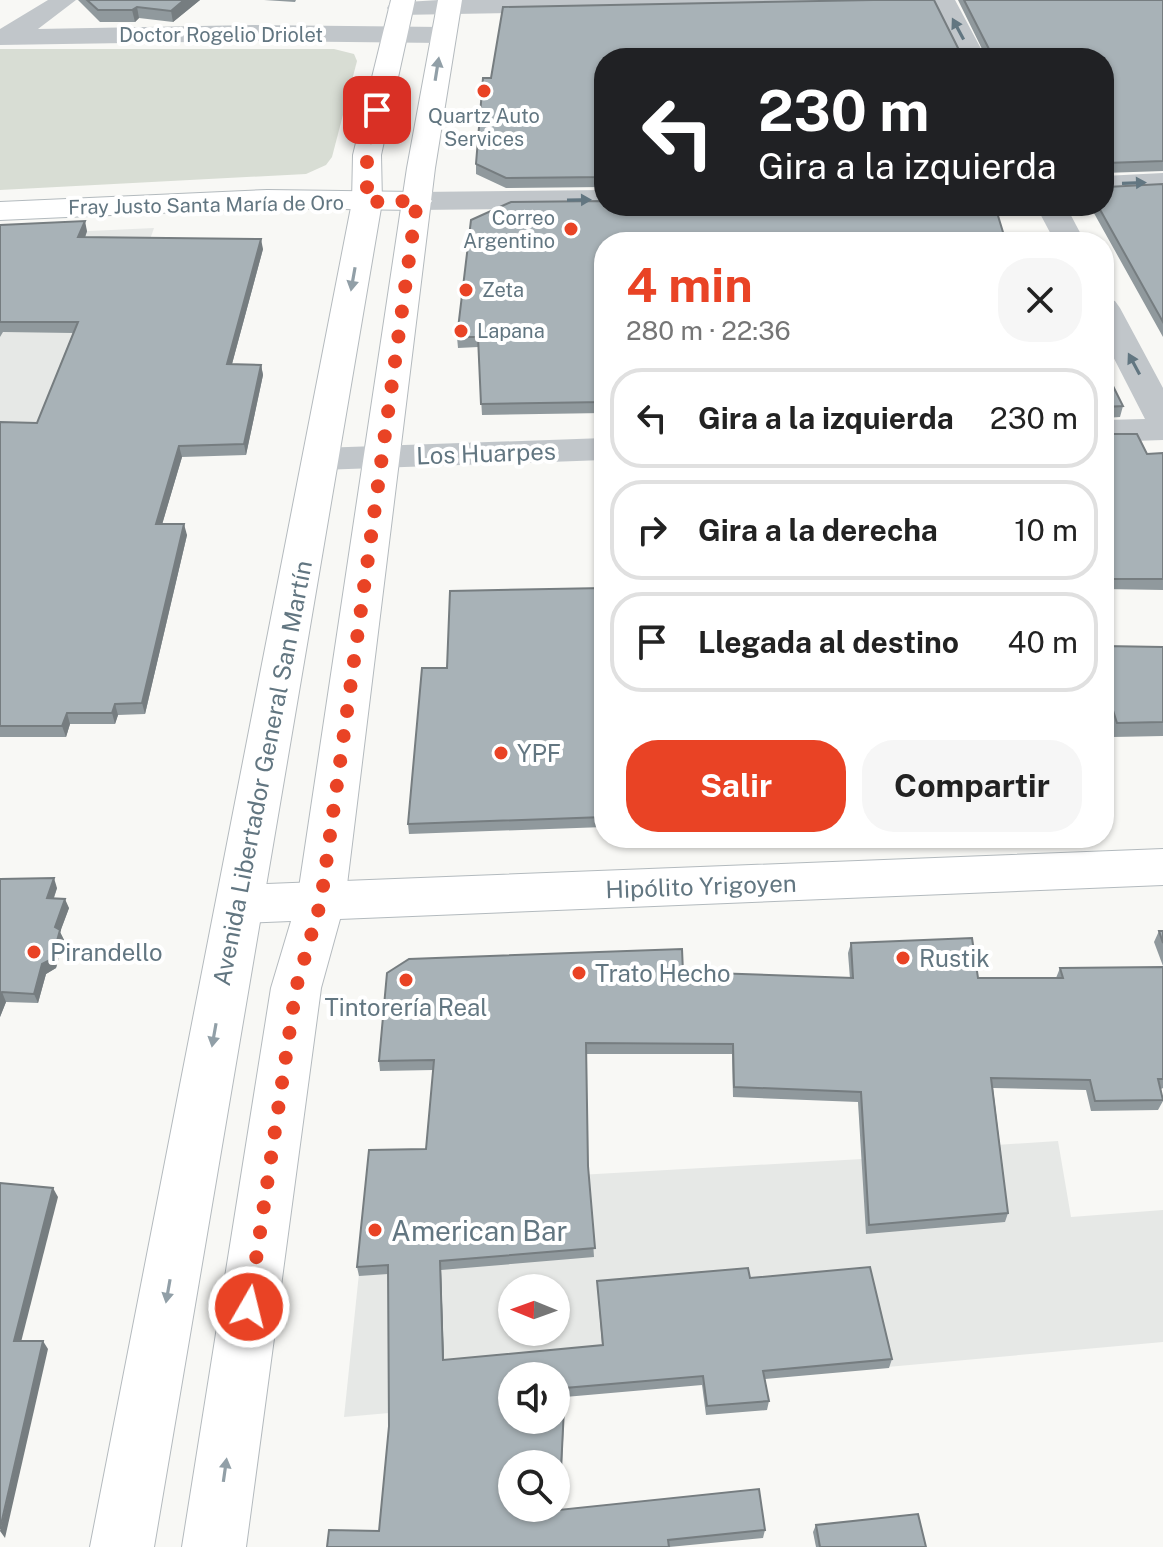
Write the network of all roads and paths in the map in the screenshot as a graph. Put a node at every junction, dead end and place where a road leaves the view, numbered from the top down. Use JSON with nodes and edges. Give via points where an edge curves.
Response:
{"nodes":[{"id":1,"x":64,"y":0,"type":"edge"},
{"id":2,"x":867,"y":0,"type":"edge"},
{"id":3,"x":943,"y":0,"type":"edge"},
{"id":4,"x":448,"y":4,"type":"edge"},
{"id":5,"x":399,"y":14,"type":"edge"},
{"id":6,"x":442,"y":35,"type":"junction"},
{"id":7,"x":4,"y":38,"type":"edge"},
{"id":8,"x":968,"y":48,"type":"edge"},
{"id":9,"x":1163,"y":182,"type":"edge"},
{"id":10,"x":1114,"y":184,"type":"edge"},
{"id":11,"x":594,"y":199,"type":"edge"},
{"id":12,"x":417,"y":201,"type":"junction"},
{"id":13,"x":367,"y":202,"type":"junction"},
{"id":14,"x":0,"y":211,"type":"edge"},
{"id":15,"x":1114,"y":327,"type":"edge"},
{"id":16,"x":1163,"y":420,"type":"edge"},
{"id":17,"x":1163,"y":429,"type":"edge"},
{"id":18,"x":1114,"y":431,"type":"edge"},
{"id":19,"x":594,"y":449,"type":"edge"},
{"id":20,"x":382,"y":457,"type":"junction"},
{"id":21,"x":320,"y":459,"type":"junction"},
{"id":22,"x":1163,"y":867,"type":"edge"},
{"id":23,"x":321,"y":901,"type":"junction"},
{"id":24,"x":240,"y":904,"type":"junction"},
{"id":25,"x":122,"y":1547,"type":"edge"},
{"id":26,"x":214,"y":1547,"type":"edge"}],
"edges":[{"from":1,"to":7,"type":"street"},
{"from":2,"to":4,"type":"street"},
{"from":8,"to":3,"type":"street","one_way":true},
{"from":4,"to":5,"type":"street"},
{"from":4,"to":6,"type":"main road"},
{"from":5,"to":6,"type":"street","name":"Doctor Rogelio Driolet"},
{"from":5,"to":7,"type":"street","name":"Doctor Rogelio Driolet","via":[[253,33]]},
{"from":5,"to":13,"type":"main road","name":"Avenida Libertador General San Martín","via":[[367,155]]},
{"from":12,"to":6,"type":"main road","one_way":true},
{"from":10,"to":9,"type":"street","one_way":true},
{"from":12,"to":11,"type":"street","name":"Fray Justo Santa María de Oro","one_way":true},
{"from":12,"to":13,"type":"main road","name":"Fray Justo Santa María de Oro"},
{"from":12,"to":20,"type":"main road"},
{"from":13,"to":14,"type":"main road","name":"Fray Justo Santa María de Oro","via":[[267,199]]},
{"from":13,"to":21,"type":"main road","name":"Avenida Libertador General San Martín","one_way":true},
{"from":16,"to":15,"type":"street","one_way":true},
{"from":17,"to":18,"type":"street"},
{"from":19,"to":20,"type":"street","name":"Los Huarpes"},
{"from":20,"to":21,"type":"street","name":"Los Huarpes"},
{"from":20,"to":23,"type":"main road"},
{"from":21,"to":24,"type":"main road","name":"Avenida Libertador General San Martín"},
{"from":22,"to":23,"type":"main road","name":"Hipólito Yrigoyen"},
{"from":23,"to":24,"type":"main road","name":"Hipólito Yrigoyen"},
{"from":26,"to":23,"type":"main road","one_way":true,"via":[[296,988]]},
{"from":24,"to":25,"type":"main road","name":"Avenida Libertador General San Martín","one_way":true}]}
